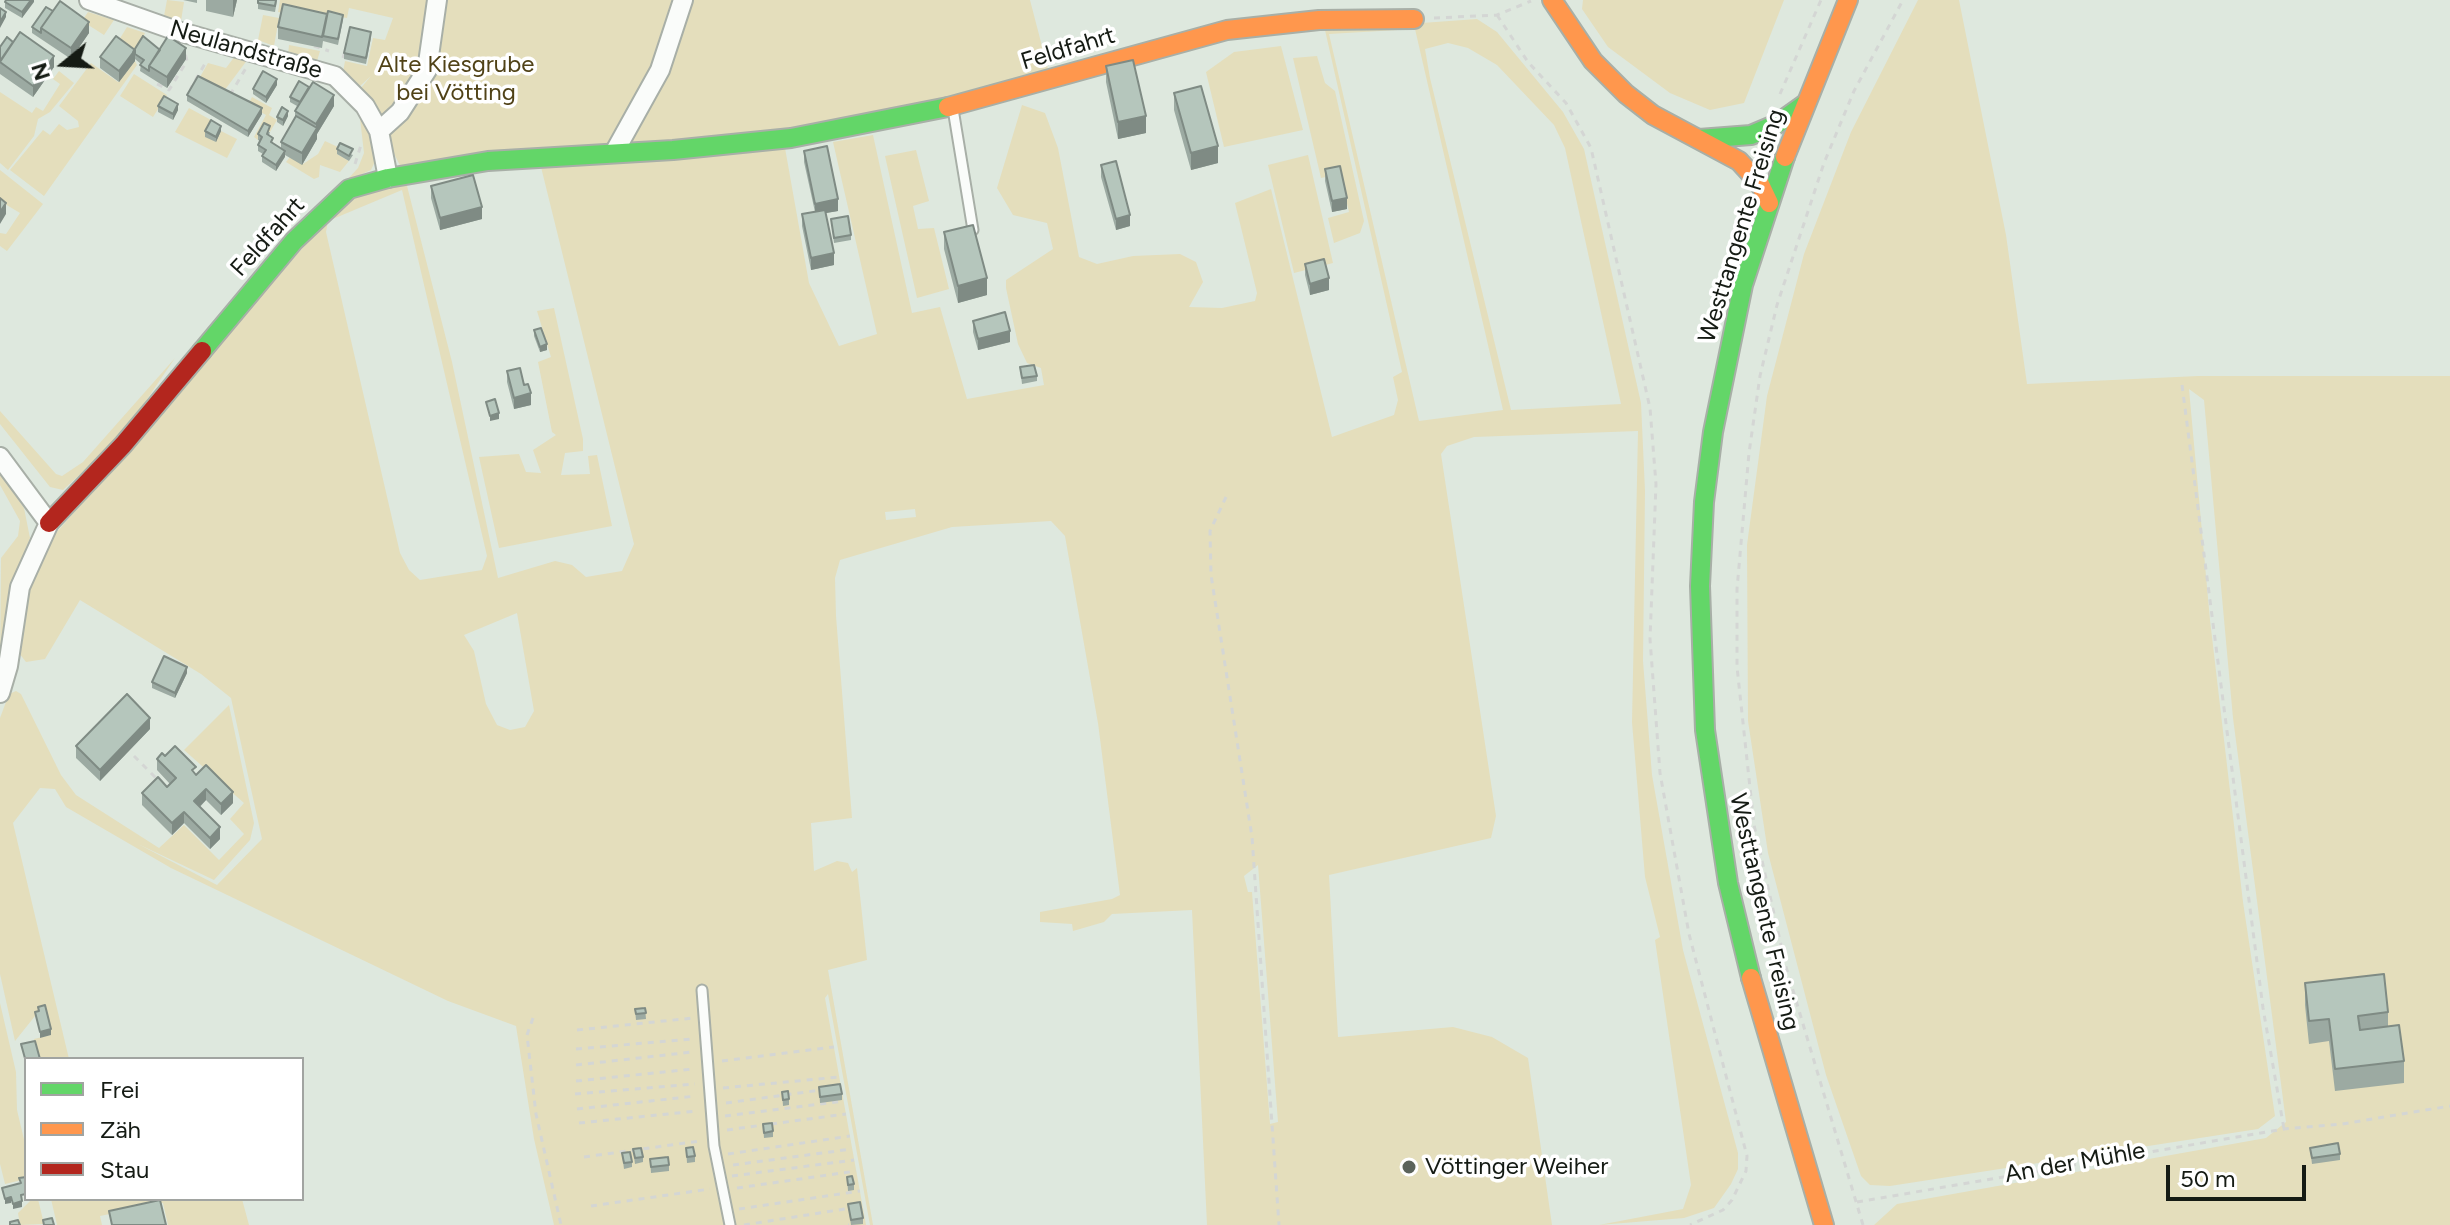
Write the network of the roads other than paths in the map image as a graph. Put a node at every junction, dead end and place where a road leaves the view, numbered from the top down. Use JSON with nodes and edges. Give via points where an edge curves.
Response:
{"nodes":[{"id":1,"x":89,"y":0,"type":"edge"},
{"id":2,"x":437,"y":0,"type":"edge"},
{"id":3,"x":683,"y":0,"type":"edge"},
{"id":4,"x":1552,"y":0,"type":"edge"},
{"id":5,"x":1848,"y":0,"type":"edge"},
{"id":6,"x":1414,"y":19,"type":"road end"},
{"id":7,"x":1805,"y":104,"type":"junction"},
{"id":8,"x":952,"y":106,"type":"junction"},
{"id":9,"x":370,"y":135,"type":"junction"},
{"id":10,"x":1699,"y":139,"type":"junction"},
{"id":11,"x":615,"y":151,"type":"junction"},
{"id":12,"x":388,"y":178,"type":"junction"},
{"id":13,"x":1769,"y":203,"type":"junction"},
{"id":14,"x":973,"y":230,"type":"edge"},
{"id":15,"x":6,"y":464,"type":"edge"},
{"id":16,"x":49,"y":523,"type":"junction"},
{"id":17,"x":0,"y":693,"type":"edge"},
{"id":18,"x":702,"y":990,"type":"dead end"},
{"id":19,"x":730,"y":1225,"type":"edge"},
{"id":20,"x":1824,"y":1225,"type":"edge"}],
"edges":[{"from":1,"to":9,"type":"street","name":"Neulandstraße","via":[[335,76],[365,106]]},
{"from":2,"to":9,"type":"street","via":[[427,70],[400,112]]},
{"from":3,"to":11,"type":"street","via":[[660,70]]},
{"from":4,"to":10,"type":"main road","via":[[1593,61],[1626,94]]},
{"from":5,"to":7,"type":"main road","name":"Westtangente Freising"},
{"from":6,"to":8,"type":"main road","name":"Feldfahrt","via":[[1319,20],[1227,30]]},
{"from":7,"to":10,"type":"main road","via":[[1751,135]]},
{"from":7,"to":13,"type":"main road","name":"Westtangente Freising"},
{"from":8,"to":11,"type":"main road","name":"Feldfahrt","via":[[754,144]]},
{"from":8,"to":14,"type":"lane"},
{"from":9,"to":12,"type":"street","name":"Neulandstraße"},
{"from":10,"to":13,"type":"main road","via":[[1739,161]]},
{"from":11,"to":12,"type":"main road","name":"Feldfahrt","via":[[488,161]]},
{"from":12,"to":16,"type":"main road","name":"Feldfahrt","via":[[336,198]]},
{"from":13,"to":20,"type":"main road","name":"Westtangente Freising","via":[[1736,315],[1713,432],[1704,502],[1700,650],[1713,800],[1728,883]]},
{"from":15,"to":16,"type":"street"},
{"from":16,"to":17,"type":"street","name":"Feldfahrt","via":[[20,587]]},
{"from":18,"to":19,"type":"lane","via":[[716,1155]]}]}
